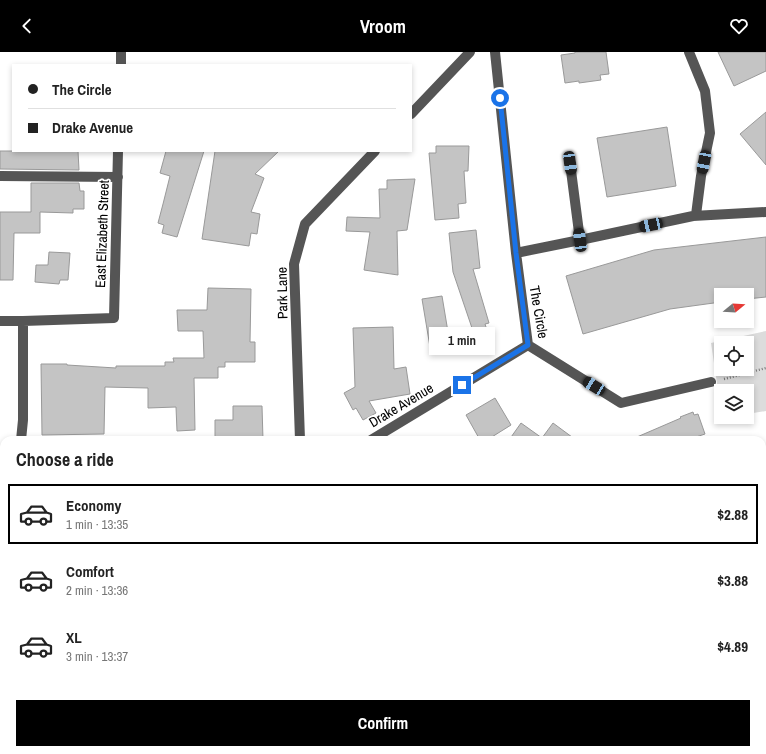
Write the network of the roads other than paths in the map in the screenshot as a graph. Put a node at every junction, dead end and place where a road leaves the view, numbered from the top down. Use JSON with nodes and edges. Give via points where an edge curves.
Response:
{"nodes":[{"id":1,"x":121,"y":52,"type":"edge"},
{"id":2,"x":470,"y":52,"type":"edge"},
{"id":3,"x":495,"y":52,"type":"edge"},
{"id":4,"x":689,"y":52,"type":"edge"},
{"id":5,"x":121,"y":64,"type":"edge"},
{"id":6,"x":412,"y":113,"type":"edge"},
{"id":7,"x":118,"y":152,"type":"edge"},
{"id":8,"x":374,"y":152,"type":"edge"},
{"id":9,"x":570,"y":163,"type":"dead end"},
{"id":10,"x":0,"y":176,"type":"edge"},
{"id":11,"x":118,"y":177,"type":"junction"},
{"id":12,"x":766,"y":212,"type":"edge"},
{"id":13,"x":696,"y":215,"type":"junction"},
{"id":14,"x":580,"y":240,"type":"junction"},
{"id":15,"x":516,"y":253,"type":"junction"},
{"id":16,"x":0,"y":321,"type":"edge"},
{"id":17,"x":23,"y":321,"type":"junction"},
{"id":18,"x":528,"y":345,"type":"junction"},
{"id":19,"x":711,"y":382,"type":"road end"},
{"id":20,"x":21,"y":436,"type":"edge"},
{"id":21,"x":300,"y":436,"type":"edge"},
{"id":22,"x":377,"y":436,"type":"edge"},
{"id":23,"x":0,"y":754,"type":"edge"},
{"id":24,"x":94,"y":754,"type":"edge"}],
"edges":[{"from":1,"to":5,"type":"street"},
{"from":2,"to":6,"type":"street"},
{"from":3,"to":15,"type":"street","name":"The Circle"},
{"from":4,"to":13,"type":"street","via":[[705,91],[710,133]]},
{"from":7,"to":11,"type":"street","name":"East Elizabeth Street"},
{"from":8,"to":21,"type":"street","name":"Park Lane","via":[[305,224],[294,264]]},
{"from":9,"to":14,"type":"street"},
{"from":10,"to":11,"type":"street"},
{"from":11,"to":17,"type":"street","name":"East Elizabeth Street","via":[[114,318]]},
{"from":12,"to":13,"type":"street"},
{"from":13,"to":14,"type":"street"},
{"from":14,"to":15,"type":"street"},
{"from":15,"to":18,"type":"street","name":"The Circle"},
{"from":16,"to":17,"type":"street"},
{"from":17,"to":20,"type":"street"},
{"from":18,"to":19,"type":"street","name":"The Circle","via":[[621,403]]},
{"from":18,"to":22,"type":"street","name":"Drake Avenue"},
{"from":23,"to":24,"type":"street"}]}
